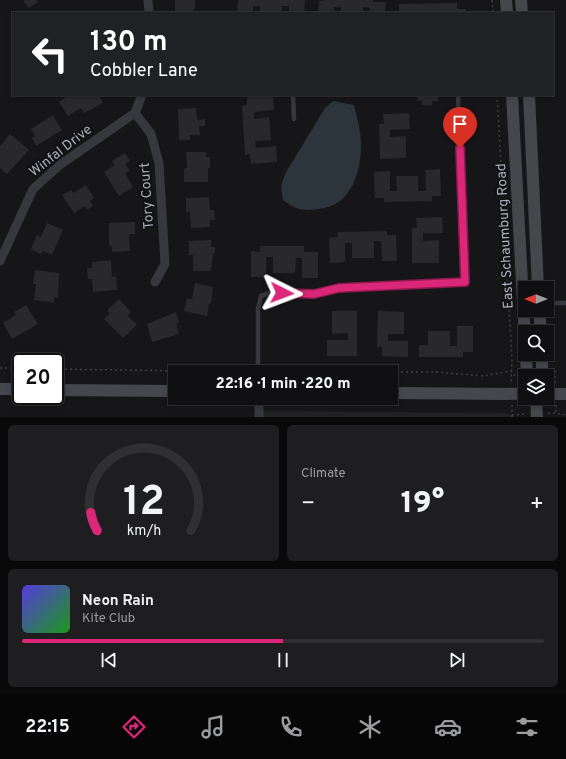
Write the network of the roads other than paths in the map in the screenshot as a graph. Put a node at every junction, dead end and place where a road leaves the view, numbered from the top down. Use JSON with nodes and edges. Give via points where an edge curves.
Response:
{"nodes":[{"id":1,"x":148,"y":0,"type":"edge"},
{"id":2,"x":506,"y":0,"type":"edge"},
{"id":3,"x":521,"y":0,"type":"edge"},
{"id":4,"x":149,"y":12,"type":"edge"},
{"id":5,"x":507,"y":12,"type":"edge"},
{"id":6,"x":522,"y":12,"type":"edge"},
{"id":7,"x":142,"y":96,"type":"edge"},
{"id":8,"x":293,"y":96,"type":"edge"},
{"id":9,"x":458,"y":96,"type":"edge"},
{"id":10,"x":512,"y":96,"type":"edge"},
{"id":11,"x":529,"y":96,"type":"edge"},
{"id":12,"x":135,"y":113,"type":"junction"},
{"id":13,"x":294,"y":120,"type":"dead end"},
{"id":14,"x":0,"y":261,"type":"edge"},
{"id":15,"x":538,"y":281,"type":"edge"},
{"id":16,"x":155,"y":282,"type":"dead end"},
{"id":17,"x":554,"y":303,"type":"edge"},
{"id":18,"x":566,"y":303,"type":"edge"},
{"id":19,"x":258,"y":365,"type":"edge"},
{"id":20,"x":527,"y":369,"type":"edge"},
{"id":21,"x":0,"y":389,"type":"edge"},
{"id":22,"x":12,"y":389,"type":"edge"},
{"id":23,"x":64,"y":390,"type":"edge"},
{"id":24,"x":168,"y":391,"type":"edge"},
{"id":25,"x":398,"y":392,"type":"edge"},
{"id":26,"x":518,"y":394,"type":"edge"},
{"id":27,"x":554,"y":394,"type":"edge"},
{"id":28,"x":566,"y":394,"type":"edge"},
{"id":29,"x":259,"y":405,"type":"edge"},
{"id":30,"x":536,"y":405,"type":"edge"},
{"id":31,"x":259,"y":417,"type":"edge"},
{"id":32,"x":537,"y":417,"type":"edge"}],
"edges":[{"from":1,"to":4,"type":"street"},
{"from":2,"to":5,"type":"main road"},
{"from":3,"to":6,"type":"main road"},
{"from":7,"to":12,"type":"street"},
{"from":8,"to":13,"type":"lane"},
{"from":9,"to":19,"type":"lane","via":[[465,282],[339,288],[314,294],[274,292],[261,296],[258,309]]},
{"from":10,"to":20,"type":"main road","name":"East Schaumburg Road"},
{"from":11,"to":15,"type":"main road"},
{"from":12,"to":14,"type":"street","name":"Winfal Drive","via":[[60,164],[33,189]]},
{"from":12,"to":16,"type":"street","name":"Tory Court","via":[[151,134],[159,163],[165,264]]},
{"from":17,"to":18,"type":"lane"},
{"from":21,"to":22,"type":"main road"},
{"from":23,"to":24,"type":"main road"},
{"from":25,"to":26,"type":"main road"},
{"from":27,"to":28,"type":"main road"},
{"from":29,"to":31,"type":"street"},
{"from":30,"to":32,"type":"main road"}]}
